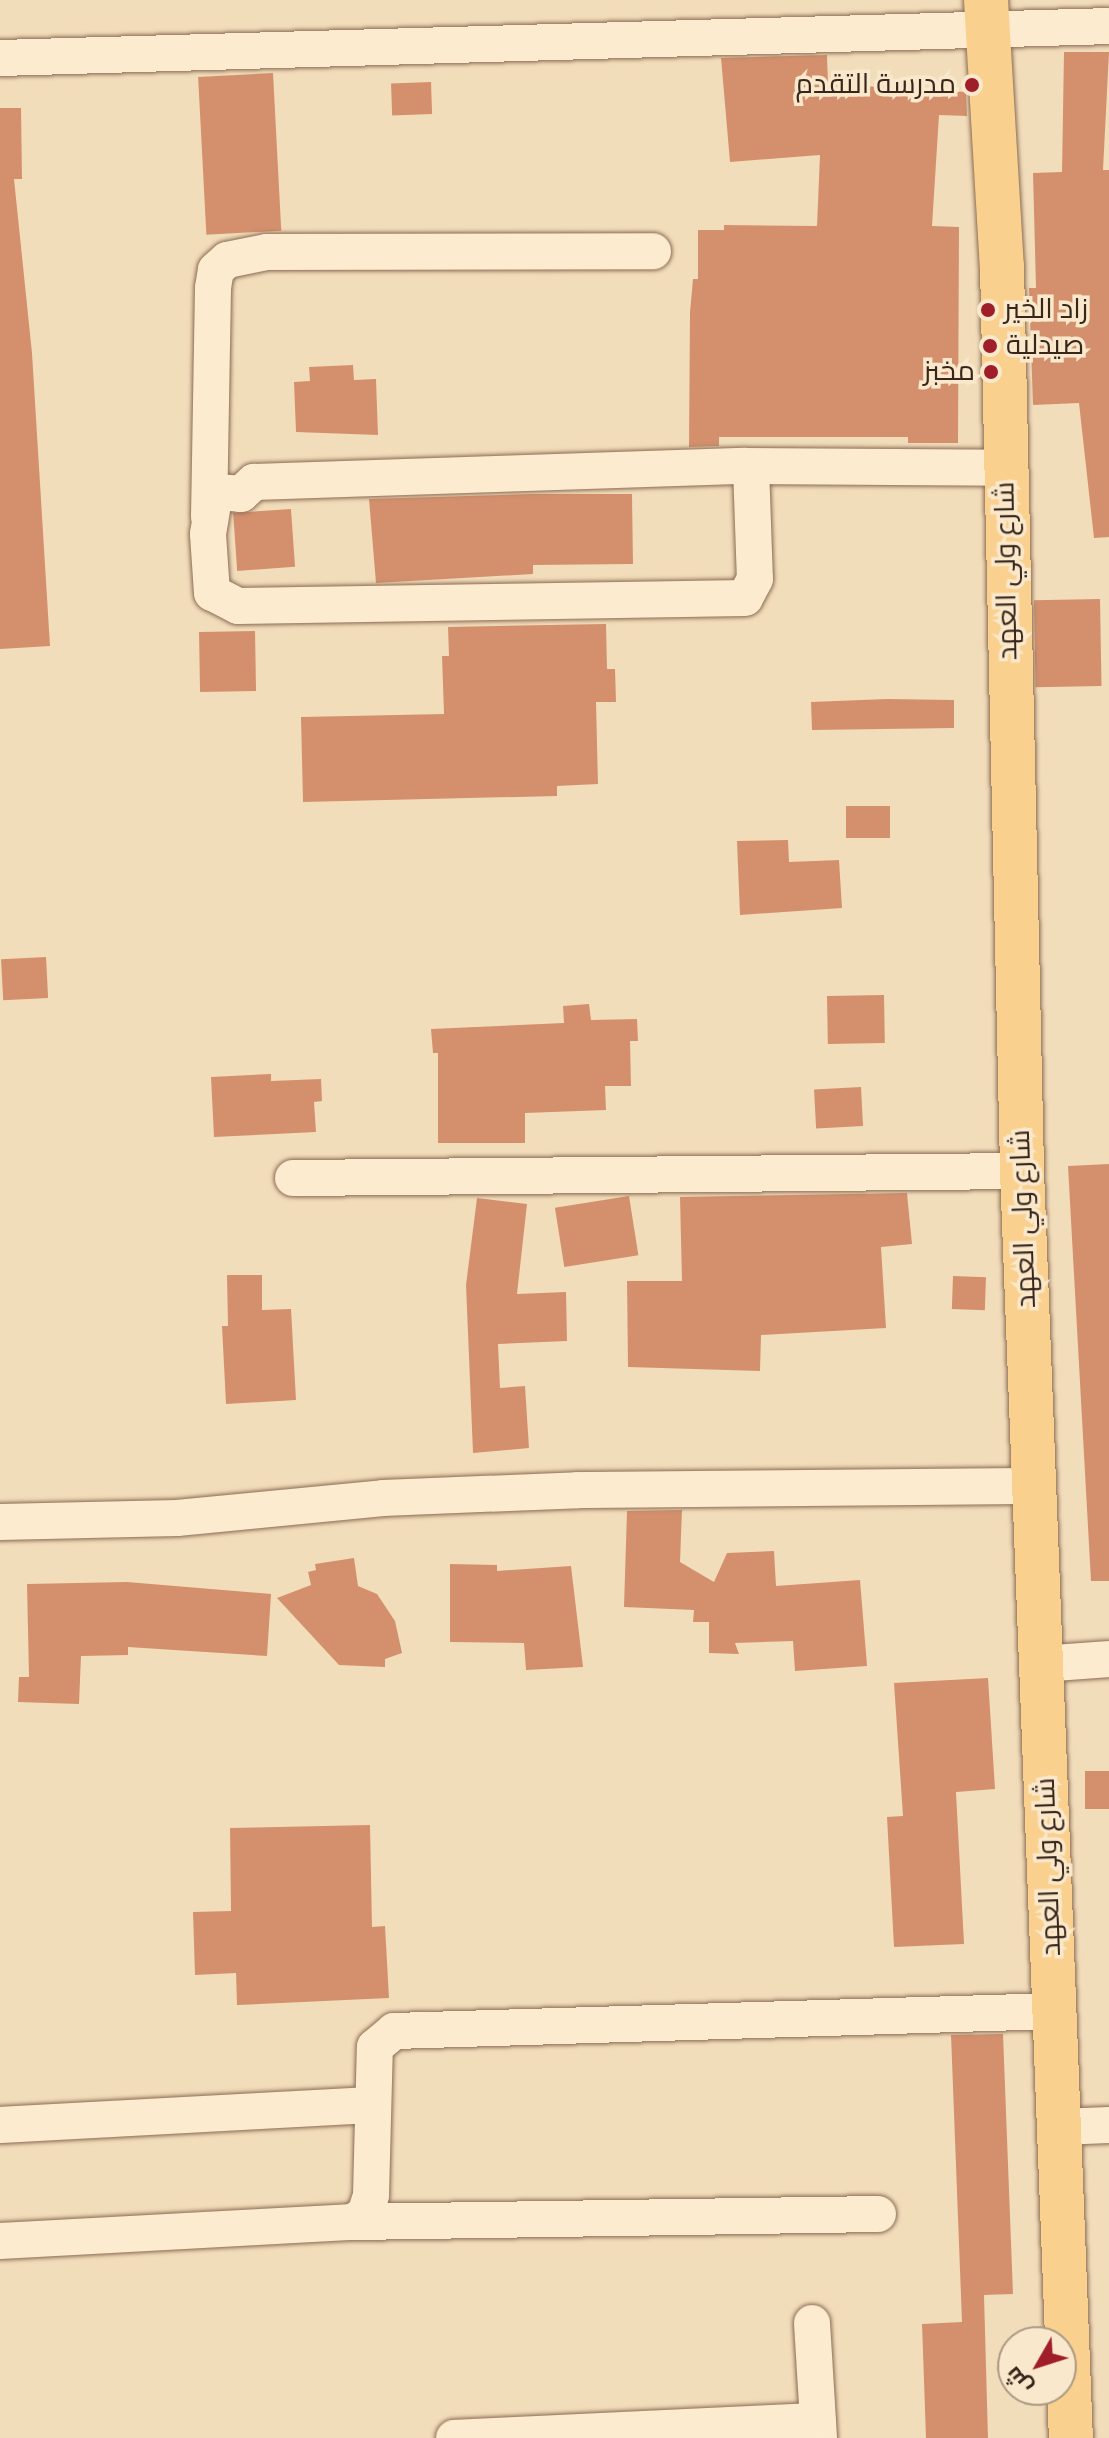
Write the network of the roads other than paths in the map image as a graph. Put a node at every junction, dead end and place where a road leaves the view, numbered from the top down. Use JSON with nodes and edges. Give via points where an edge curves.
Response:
{"nodes":[{"id":1,"x":987,"y":16,"type":"edge"},
{"id":2,"x":1109,"y":26,"type":"edge"},
{"id":3,"x":0,"y":58,"type":"edge"},
{"id":4,"x":653,"y":251,"type":"dead end"},
{"id":5,"x":751,"y":467,"type":"junction"},
{"id":6,"x":1006,"y":468,"type":"junction"},
{"id":7,"x":208,"y":534,"type":"junction"},
{"id":8,"x":1022,"y":1171,"type":"junction"},
{"id":9,"x":293,"y":1178,"type":"dead end"},
{"id":10,"x":1033,"y":1486,"type":"junction"},
{"id":11,"x":0,"y":1522,"type":"edge"},
{"id":12,"x":1109,"y":1659,"type":"edge"},
{"id":13,"x":1041,"y":1664,"type":"junction"},
{"id":14,"x":1055,"y":2011,"type":"junction"},
{"id":15,"x":371,"y":2105,"type":"junction"},
{"id":16,"x":0,"y":2125,"type":"edge"},
{"id":17,"x":1109,"y":2125,"type":"edge"},
{"id":18,"x":1059,"y":2127,"type":"junction"},
{"id":19,"x":878,"y":2214,"type":"dead end"},
{"id":20,"x":353,"y":2222,"type":"junction"},
{"id":21,"x":0,"y":2241,"type":"edge"},
{"id":22,"x":812,"y":2323,"type":"dead end"},
{"id":23,"x":818,"y":2430,"type":"edge"},
{"id":24,"x":454,"y":2438,"type":"edge"},
{"id":25,"x":1071,"y":2438,"type":"edge"}],
"edges":[{"from":1,"to":2,"type":"street"},
{"from":1,"to":3,"type":"street"},
{"from":1,"to":6,"type":"main road","name":"شارع ولي العهد","via":[[1002,266]]},
{"from":4,"to":7,"type":"street","via":[[267,252],[227,260],[216,270],[213,288]]},
{"from":5,"to":6,"type":"street"},
{"from":5,"to":7,"type":"street","via":[[254,482],[241,494],[215,492]]},
{"from":5,"to":7,"type":"street","via":[[755,579],[745,598],[238,606],[212,593]]},
{"from":6,"to":8,"type":"main road","name":"شارع ولي العهد"},
{"from":8,"to":9,"type":"street"},
{"from":8,"to":10,"type":"main road","name":"شارع ولي العهد"},
{"from":10,"to":11,"type":"street","via":[[578,1490],[383,1498],[177,1518]]},
{"from":10,"to":13,"type":"main road","name":"شارع ولي العهد"},
{"from":12,"to":13,"type":"street"},
{"from":13,"to":14,"type":"main road","name":"شارع ولي العهد"},
{"from":14,"to":15,"type":"street","via":[[413,2028],[382,2037],[375,2047]]},
{"from":14,"to":18,"type":"main road","name":"شارع ولي العهد"},
{"from":15,"to":16,"type":"street"},
{"from":15,"to":20,"type":"street","via":[[370,2204]]},
{"from":17,"to":18,"type":"street"},
{"from":18,"to":25,"type":"main road","name":"شارع ولي العهد"},
{"from":19,"to":20,"type":"street"},
{"from":20,"to":21,"type":"street"},
{"from":22,"to":23,"type":"street"},
{"from":23,"to":24,"type":"street"}]}
